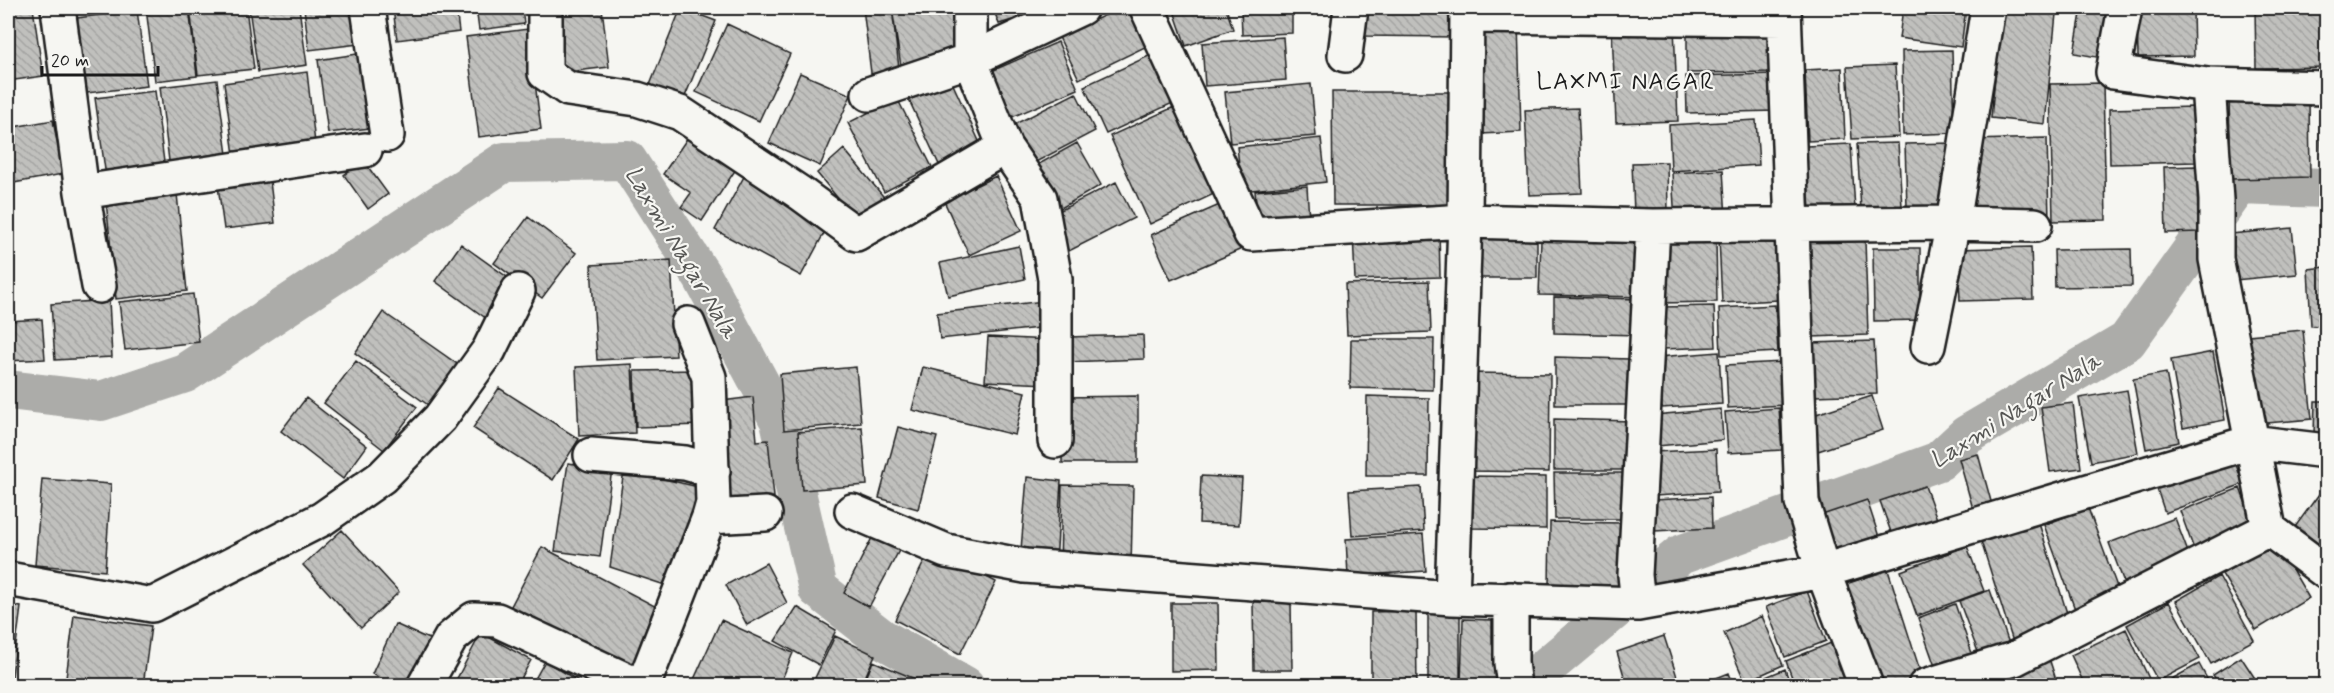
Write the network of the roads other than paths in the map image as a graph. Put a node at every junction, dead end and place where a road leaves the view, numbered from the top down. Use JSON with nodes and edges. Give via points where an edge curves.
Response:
{"nodes":[{"id":1,"x":58,"y":8,"type":"edge"},
{"id":2,"x":368,"y":8,"type":"edge"},
{"id":3,"x":545,"y":8,"type":"edge"},
{"id":4,"x":970,"y":8,"type":"edge"},
{"id":5,"x":1081,"y":8,"type":"edge"},
{"id":6,"x":1147,"y":8,"type":"edge"},
{"id":7,"x":1351,"y":8,"type":"edge"},
{"id":8,"x":1988,"y":8,"type":"edge"},
{"id":9,"x":2125,"y":8,"type":"edge"},
{"id":10,"x":1467,"y":12,"type":"edge"},
{"id":11,"x":1784,"y":13,"type":"edge"},
{"id":12,"x":1346,"y":55,"type":"dead end"},
{"id":13,"x":970,"y":60,"type":"junction"},
{"id":14,"x":2208,"y":85,"type":"junction"},
{"id":15,"x":2326,"y":88,"type":"edge"},
{"id":16,"x":869,"y":94,"type":"dead end"},
{"id":17,"x":1005,"y":147,"type":"junction"},
{"id":18,"x":82,"y":192,"type":"junction"},
{"id":19,"x":1465,"y":221,"type":"junction"},
{"id":20,"x":1791,"y":223,"type":"junction"},
{"id":21,"x":1953,"y":223,"type":"junction"},
{"id":22,"x":2035,"y":225,"type":"dead end"},
{"id":23,"x":1653,"y":226,"type":"junction"},
{"id":24,"x":99,"y":286,"type":"dead end"},
{"id":25,"x":518,"y":291,"type":"dead end"},
{"id":26,"x":688,"y":324,"type":"dead end"},
{"id":27,"x":1928,"y":346,"type":"dead end"},
{"id":28,"x":1054,"y":441,"type":"dead end"},
{"id":29,"x":2251,"y":442,"type":"junction"},
{"id":30,"x":2326,"y":451,"type":"edge"},
{"id":31,"x":591,"y":455,"type":"dead end"},
{"id":32,"x":713,"y":471,"type":"junction"},
{"id":33,"x":852,"y":511,"type":"dead end"},
{"id":34,"x":765,"y":514,"type":"dead end"},
{"id":35,"x":709,"y":517,"type":"junction"},
{"id":36,"x":2269,"y":529,"type":"junction"},
{"id":37,"x":1823,"y":571,"type":"junction"},
{"id":38,"x":2326,"y":572,"type":"edge"},
{"id":39,"x":8,"y":579,"type":"edge"},
{"id":40,"x":1627,"y":594,"type":"junction"},
{"id":41,"x":1452,"y":598,"type":"junction"},
{"id":42,"x":1511,"y":599,"type":"junction"},
{"id":43,"x":1512,"y":674,"type":"edge"},
{"id":44,"x":424,"y":686,"type":"edge"},
{"id":45,"x":641,"y":686,"type":"edge"},
{"id":46,"x":1866,"y":686,"type":"edge"},
{"id":47,"x":1925,"y":686,"type":"edge"}],
"edges":[{"from":1,"to":18,"type":"street"},
{"from":2,"to":18,"type":"street","via":[[376,142]]},
{"from":3,"to":17,"type":"street","via":[[545,73],[568,88],[637,99],[680,113],[856,234]]},
{"from":4,"to":13,"type":"street"},
{"from":5,"to":13,"type":"street"},
{"from":6,"to":19,"type":"street","via":[[1251,234]]},
{"from":7,"to":12,"type":"street"},
{"from":8,"to":21,"type":"street"},
{"from":9,"to":14,"type":"street","via":[[2113,72]]},
{"from":10,"to":11,"type":"street"},
{"from":10,"to":19,"type":"street"},
{"from":11,"to":20,"type":"street"},
{"from":13,"to":16,"type":"street"},
{"from":13,"to":17,"type":"street"},
{"from":14,"to":15,"type":"street"},
{"from":14,"to":29,"type":"street","via":[[2216,259]]},
{"from":17,"to":28,"type":"street","via":[[1040,198],[1054,279]]},
{"from":18,"to":24,"type":"street"},
{"from":19,"to":23,"type":"street"},
{"from":19,"to":41,"type":"street"},
{"from":20,"to":21,"type":"street"},
{"from":20,"to":23,"type":"street"},
{"from":20,"to":37,"type":"street","via":[[1806,516]]},
{"from":21,"to":22,"type":"street"},
{"from":21,"to":27,"type":"street"},
{"from":23,"to":40,"type":"street"},
{"from":25,"to":39,"type":"street","via":[[489,350],[440,418],[382,477],[322,519],[152,605]]},
{"from":26,"to":32,"type":"street","via":[[709,377]]},
{"from":29,"to":30,"type":"street"},
{"from":29,"to":36,"type":"street"},
{"from":29,"to":37,"type":"street"},
{"from":31,"to":32,"type":"street","via":[[685,463]]},
{"from":32,"to":35,"type":"street"},
{"from":33,"to":41,"type":"street","via":[[946,551],[1025,566]]},
{"from":34,"to":35,"type":"street"},
{"from":35,"to":45,"type":"street"},
{"from":36,"to":38,"type":"street"},
{"from":36,"to":47,"type":"street","via":[[2014,659]]},
{"from":37,"to":40,"type":"street"},
{"from":37,"to":46,"type":"street"},
{"from":40,"to":42,"type":"street"},
{"from":41,"to":42,"type":"street"},
{"from":42,"to":43,"type":"street"},
{"from":44,"to":45,"type":"street","via":[[451,638],[474,619],[498,620]]}]}
